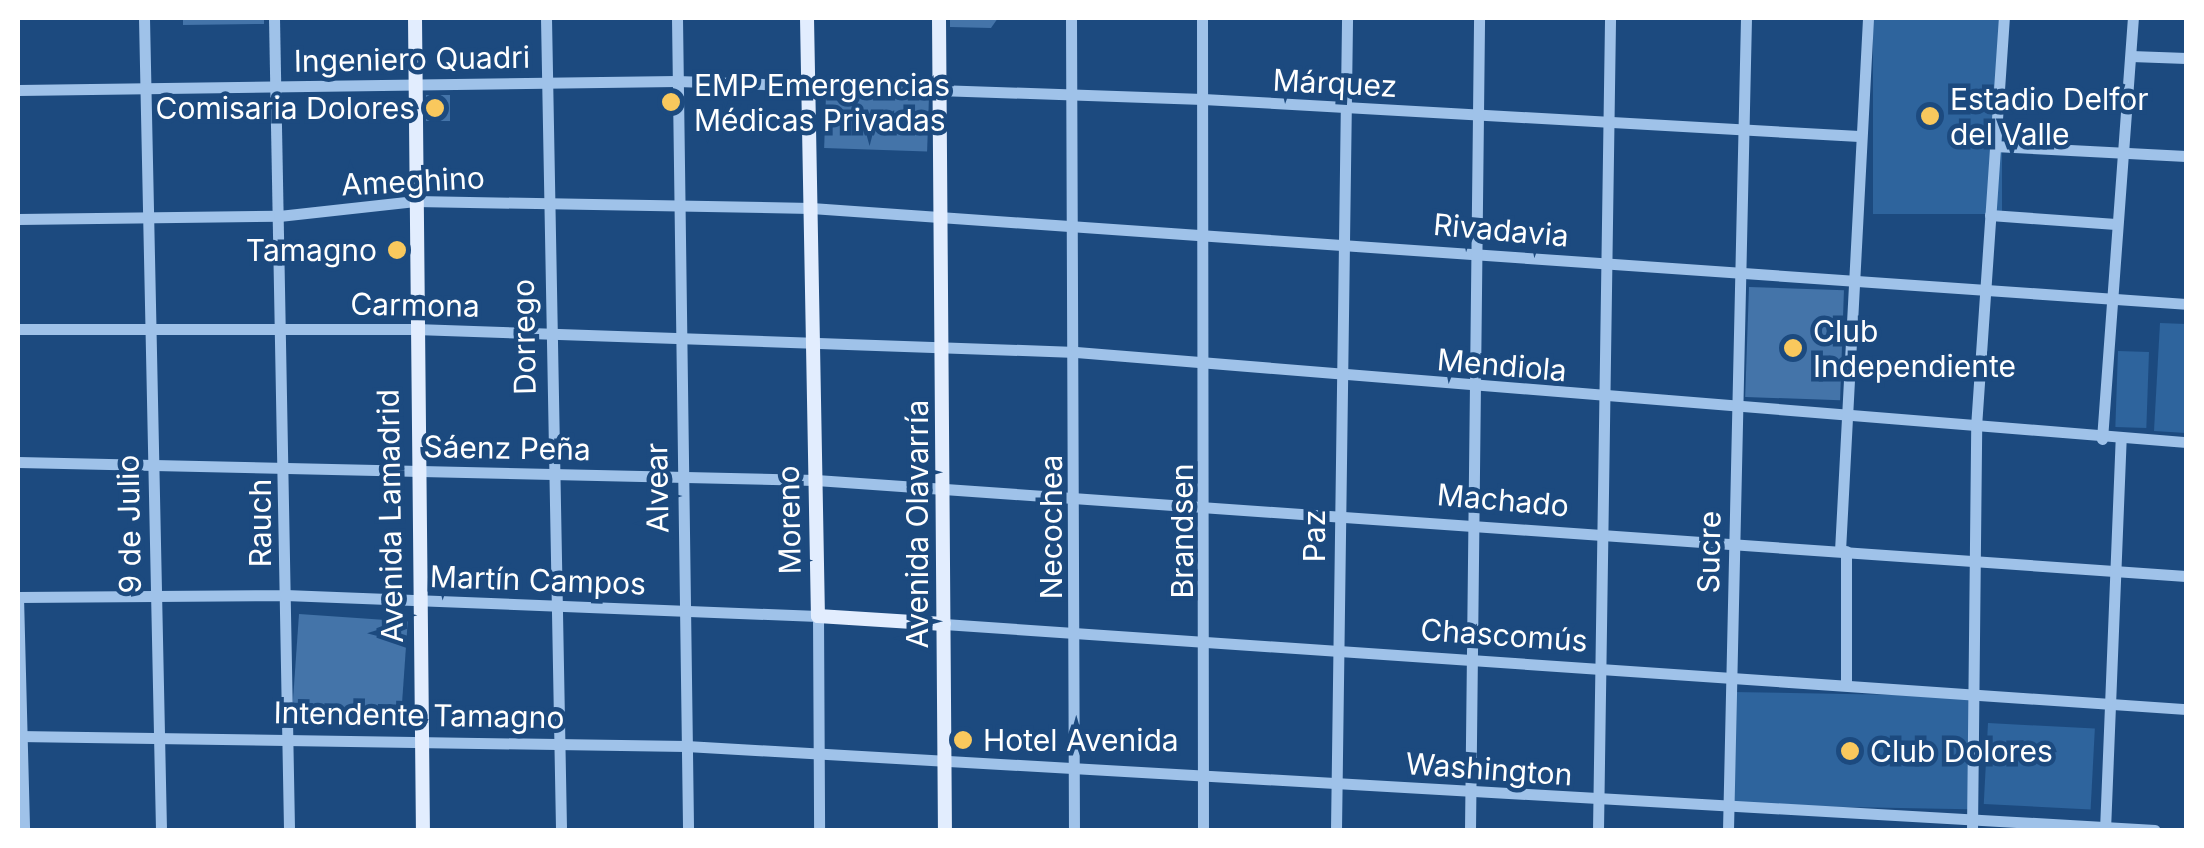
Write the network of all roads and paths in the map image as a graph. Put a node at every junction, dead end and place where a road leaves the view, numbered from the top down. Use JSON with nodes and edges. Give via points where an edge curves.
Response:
{"nodes":[{"id":1,"x":144,"y":18,"type":"edge"},
{"id":2,"x":274,"y":18,"type":"edge"},
{"id":3,"x":414,"y":18,"type":"edge"},
{"id":4,"x":546,"y":18,"type":"edge"},
{"id":5,"x":677,"y":18,"type":"edge"},
{"id":6,"x":807,"y":18,"type":"edge"},
{"id":7,"x":939,"y":18,"type":"edge"},
{"id":8,"x":1071,"y":18,"type":"edge"},
{"id":9,"x":1202,"y":18,"type":"edge"},
{"id":10,"x":1347,"y":18,"type":"edge"},
{"id":11,"x":1479,"y":18,"type":"edge"},
{"id":12,"x":1610,"y":18,"type":"edge"},
{"id":13,"x":1746,"y":18,"type":"edge"},
{"id":14,"x":1868,"y":18,"type":"edge"},
{"id":15,"x":2004,"y":18,"type":"edge"},
{"id":16,"x":2133,"y":18,"type":"edge"},
{"id":17,"x":2131,"y":56,"type":"junction"},
{"id":18,"x":2186,"y":58,"type":"edge"},
{"id":19,"x":546,"y":81,"type":"junction"},
{"id":20,"x":677,"y":81,"type":"junction"},
{"id":21,"x":416,"y":84,"type":"junction"},
{"id":22,"x":807,"y":85,"type":"junction"},
{"id":23,"x":276,"y":86,"type":"junction"},
{"id":24,"x":145,"y":88,"type":"junction"},
{"id":25,"x":18,"y":90,"type":"edge"},
{"id":26,"x":940,"y":90,"type":"junction"},
{"id":27,"x":1072,"y":94,"type":"junction"},
{"id":28,"x":1202,"y":99,"type":"junction"},
{"id":29,"x":1346,"y":110,"type":"junction"},
{"id":30,"x":1479,"y":115,"type":"junction"},
{"id":31,"x":1608,"y":118,"type":"junction"},
{"id":32,"x":1743,"y":130,"type":"junction"},
{"id":33,"x":1859,"y":136,"type":"junction"},
{"id":34,"x":1994,"y":146,"type":"junction"},
{"id":35,"x":2123,"y":152,"type":"junction"},
{"id":36,"x":2186,"y":156,"type":"edge"},
{"id":37,"x":415,"y":201,"type":"junction"},
{"id":38,"x":548,"y":201,"type":"junction"},
{"id":39,"x":678,"y":204,"type":"junction"},
{"id":40,"x":811,"y":208,"type":"junction"},
{"id":41,"x":279,"y":216,"type":"junction"},
{"id":42,"x":1990,"y":216,"type":"junction"},
{"id":43,"x":942,"y":217,"type":"junction"},
{"id":44,"x":148,"y":218,"type":"junction"},
{"id":45,"x":18,"y":219,"type":"edge"},
{"id":46,"x":1073,"y":224,"type":"junction"},
{"id":47,"x":2116,"y":224,"type":"junction"},
{"id":48,"x":1204,"y":232,"type":"junction"},
{"id":49,"x":1342,"y":242,"type":"junction"},
{"id":50,"x":1475,"y":252,"type":"junction"},
{"id":51,"x":1606,"y":265,"type":"junction"},
{"id":52,"x":1739,"y":274,"type":"junction"},
{"id":53,"x":1852,"y":283,"type":"junction"},
{"id":54,"x":1983,"y":290,"type":"junction"},
{"id":55,"x":2112,"y":298,"type":"junction"},
{"id":56,"x":2186,"y":304,"type":"edge"},
{"id":57,"x":18,"y":329,"type":"edge"},
{"id":58,"x":150,"y":329,"type":"junction"},
{"id":59,"x":282,"y":329,"type":"junction"},
{"id":60,"x":415,"y":329,"type":"junction"},
{"id":61,"x":547,"y":332,"type":"junction"},
{"id":62,"x":681,"y":337,"type":"junction"},
{"id":63,"x":812,"y":342,"type":"junction"},
{"id":64,"x":944,"y":346,"type":"junction"},
{"id":65,"x":1076,"y":352,"type":"junction"},
{"id":66,"x":1207,"y":362,"type":"junction"},
{"id":67,"x":1340,"y":376,"type":"junction"},
{"id":68,"x":1473,"y":388,"type":"junction"},
{"id":69,"x":1604,"y":400,"type":"junction"},
{"id":70,"x":1736,"y":410,"type":"junction"},
{"id":71,"x":1846,"y":420,"type":"junction"},
{"id":72,"x":1976,"y":428,"type":"junction"},
{"id":73,"x":2102,"y":439,"type":"junction"},
{"id":74,"x":2121,"y":440,"type":"junction"},
{"id":75,"x":2186,"y":442,"type":"edge"},
{"id":76,"x":18,"y":462,"type":"edge"},
{"id":77,"x":152,"y":465,"type":"junction"},
{"id":78,"x":284,"y":468,"type":"junction"},
{"id":79,"x":415,"y":471,"type":"junction"},
{"id":80,"x":552,"y":474,"type":"junction"},
{"id":81,"x":682,"y":477,"type":"junction"},
{"id":82,"x":816,"y":480,"type":"junction"},
{"id":83,"x":946,"y":490,"type":"junction"},
{"id":84,"x":1076,"y":495,"type":"junction"},
{"id":85,"x":1207,"y":504,"type":"junction"},
{"id":86,"x":1339,"y":514,"type":"junction"},
{"id":87,"x":1472,"y":521,"type":"junction"},
{"id":88,"x":1604,"y":533,"type":"junction"},
{"id":89,"x":1734,"y":546,"type":"junction"},
{"id":90,"x":1843,"y":551,"type":"junction"},
{"id":91,"x":1975,"y":563,"type":"junction"},
{"id":92,"x":2115,"y":572,"type":"junction"},
{"id":93,"x":2186,"y":576,"type":"edge"},
{"id":94,"x":286,"y":594,"type":"junction"},
{"id":95,"x":155,"y":595,"type":"junction"},
{"id":96,"x":18,"y":597,"type":"edge"},
{"id":97,"x":418,"y":601,"type":"junction"},
{"id":98,"x":553,"y":605,"type":"junction"},
{"id":99,"x":684,"y":609,"type":"junction"},
{"id":100,"x":818,"y":616,"type":"junction"},
{"id":101,"x":944,"y":624,"type":"junction"},
{"id":102,"x":1076,"y":634,"type":"junction"},
{"id":103,"x":1206,"y":643,"type":"junction"},
{"id":104,"x":1338,"y":651,"type":"junction"},
{"id":105,"x":1470,"y":660,"type":"junction"},
{"id":106,"x":1602,"y":669,"type":"junction"},
{"id":107,"x":1730,"y":679,"type":"junction"},
{"id":108,"x":1846,"y":686,"type":"junction"},
{"id":109,"x":1974,"y":692,"type":"junction"},
{"id":110,"x":2112,"y":705,"type":"junction"},
{"id":111,"x":2186,"y":710,"type":"edge"},
{"id":112,"x":19,"y":736,"type":"edge"},
{"id":113,"x":158,"y":737,"type":"junction"},
{"id":114,"x":286,"y":738,"type":"junction"},
{"id":115,"x":422,"y":738,"type":"junction"},
{"id":116,"x":559,"y":742,"type":"junction"},
{"id":117,"x":686,"y":746,"type":"junction"},
{"id":118,"x":820,"y":754,"type":"junction"},
{"id":119,"x":945,"y":761,"type":"junction"},
{"id":120,"x":1074,"y":768,"type":"junction"},
{"id":121,"x":1203,"y":776,"type":"junction"},
{"id":122,"x":1337,"y":784,"type":"junction"},
{"id":123,"x":1470,"y":793,"type":"junction"},
{"id":124,"x":1598,"y":802,"type":"junction"},
{"id":125,"x":1728,"y":808,"type":"junction"},
{"id":126,"x":1855,"y":824,"type":"edge"},
{"id":127,"x":1972,"y":826,"type":"edge"},
{"id":128,"x":2105,"y":829,"type":"edge"},
{"id":129,"x":24,"y":830,"type":"edge"},
{"id":130,"x":161,"y":830,"type":"edge"},
{"id":131,"x":288,"y":830,"type":"edge"},
{"id":132,"x":423,"y":830,"type":"edge"},
{"id":133,"x":561,"y":830,"type":"edge"},
{"id":134,"x":688,"y":830,"type":"edge"},
{"id":135,"x":820,"y":830,"type":"edge"},
{"id":136,"x":945,"y":830,"type":"edge"},
{"id":137,"x":1074,"y":830,"type":"edge"},
{"id":138,"x":1203,"y":830,"type":"edge"},
{"id":139,"x":1336,"y":830,"type":"edge"},
{"id":140,"x":1470,"y":830,"type":"edge"},
{"id":141,"x":1598,"y":830,"type":"edge"},
{"id":142,"x":1728,"y":830,"type":"edge"},
{"id":143,"x":2155,"y":830,"type":"edge"}],
"edges":[{"from":1,"to":24,"type":"street","name":"9 de Julio"},
{"from":2,"to":23,"type":"street","name":"Rauch"},
{"from":3,"to":21,"type":"main road","name":"Avenida Lamadrid"},
{"from":4,"to":19,"type":"street","name":"Dorrego"},
{"from":5,"to":20,"type":"street","name":"Alvear"},
{"from":6,"to":22,"type":"main road","name":"Moreno"},
{"from":7,"to":26,"type":"main road","name":"Avenida Olavarría"},
{"from":8,"to":27,"type":"street","name":"Necochea"},
{"from":9,"to":28,"type":"street","name":"Brandsen"},
{"from":10,"to":29,"type":"street","name":"Paz"},
{"from":11,"to":30,"type":"street"},
{"from":12,"to":31,"type":"street"},
{"from":13,"to":32,"type":"street","name":"Sucre"},
{"from":14,"to":33,"type":"street"},
{"from":15,"to":34,"type":"street"},
{"from":16,"to":17,"type":"street"},
{"from":17,"to":18,"type":"street"},
{"from":17,"to":35,"type":"street"},
{"from":19,"to":20,"type":"street","name":"Ingeniero Quadri"},
{"from":19,"to":21,"type":"street","name":"Ingeniero Quadri"},
{"from":19,"to":38,"type":"street","name":"Dorrego"},
{"from":20,"to":22,"type":"street","name":"Ingeniero Quadri"},
{"from":20,"to":39,"type":"street","name":"Alvear"},
{"from":21,"to":23,"type":"street","name":"Ingeniero Quadri"},
{"from":21,"to":37,"type":"main road","name":"Avenida Lamadrid"},
{"from":22,"to":26,"type":"street","name":"Márquez"},
{"from":22,"to":40,"type":"main road","name":"Moreno"},
{"from":23,"to":24,"type":"street","name":"Ingeniero Quadri"},
{"from":23,"to":41,"type":"street","name":"Rauch"},
{"from":24,"to":25,"type":"street","name":"Ingeniero Quadri"},
{"from":24,"to":44,"type":"street","name":"9 de Julio"},
{"from":26,"to":27,"type":"street","name":"Márquez"},
{"from":26,"to":43,"type":"main road","name":"Avenida Olavarría"},
{"from":27,"to":28,"type":"street","name":"Márquez"},
{"from":27,"to":46,"type":"street","name":"Necochea"},
{"from":28,"to":29,"type":"street","name":"Márquez"},
{"from":28,"to":48,"type":"street","name":"Brandsen"},
{"from":29,"to":30,"type":"street","name":"Márquez"},
{"from":29,"to":49,"type":"street","name":"Paz"},
{"from":30,"to":31,"type":"street","name":"Márquez"},
{"from":30,"to":50,"type":"street"},
{"from":31,"to":32,"type":"street","name":"Márquez"},
{"from":31,"to":51,"type":"street"},
{"from":32,"to":33,"type":"street","name":"Márquez"},
{"from":32,"to":52,"type":"street","name":"Sucre"},
{"from":33,"to":53,"type":"street"},
{"from":34,"to":35,"type":"street"},
{"from":34,"to":42,"type":"street"},
{"from":35,"to":36,"type":"street"},
{"from":35,"to":47,"type":"street"},
{"from":37,"to":38,"type":"street","name":"Ameghino"},
{"from":37,"to":41,"type":"street","name":"Ameghino"},
{"from":37,"to":60,"type":"main road","name":"Avenida Lamadrid"},
{"from":38,"to":39,"type":"street","name":"Ameghino"},
{"from":38,"to":61,"type":"street","name":"Dorrego"},
{"from":39,"to":40,"type":"street","name":"Ameghino"},
{"from":39,"to":62,"type":"street","name":"Alvear"},
{"from":40,"to":43,"type":"street","name":"Rivadavia"},
{"from":40,"to":63,"type":"main road","name":"Moreno"},
{"from":41,"to":44,"type":"street","name":"Ameghino"},
{"from":41,"to":59,"type":"street","name":"Rauch"},
{"from":42,"to":47,"type":"street"},
{"from":42,"to":54,"type":"street"},
{"from":43,"to":46,"type":"street","name":"Rivadavia"},
{"from":43,"to":64,"type":"main road","name":"Avenida Olavarría"},
{"from":44,"to":45,"type":"street","name":"Ameghino"},
{"from":44,"to":58,"type":"street","name":"9 de Julio"},
{"from":46,"to":48,"type":"street","name":"Rivadavia"},
{"from":46,"to":65,"type":"street","name":"Necochea"},
{"from":47,"to":55,"type":"street"},
{"from":48,"to":49,"type":"street","name":"Rivadavia"},
{"from":48,"to":66,"type":"street","name":"Brandsen"},
{"from":49,"to":50,"type":"street","name":"Rivadavia"},
{"from":49,"to":67,"type":"street","name":"Paz"},
{"from":50,"to":51,"type":"street","name":"Rivadavia"},
{"from":50,"to":68,"type":"street"},
{"from":51,"to":52,"type":"street","name":"Rivadavia"},
{"from":51,"to":69,"type":"street"},
{"from":52,"to":53,"type":"street","name":"Rivadavia"},
{"from":52,"to":70,"type":"street","name":"Sucre"},
{"from":53,"to":54,"type":"street","name":"Rivadavia"},
{"from":53,"to":71,"type":"street"},
{"from":54,"to":55,"type":"street","name":"Rivadavia"},
{"from":54,"to":72,"type":"street"},
{"from":55,"to":56,"type":"street","name":"Rivadavia"},
{"from":55,"to":73,"type":"street"},
{"from":57,"to":58,"type":"street","name":"Carmona"},
{"from":58,"to":59,"type":"street","name":"Carmona"},
{"from":58,"to":77,"type":"street","name":"9 de Julio"},
{"from":59,"to":60,"type":"street","name":"Carmona"},
{"from":59,"to":78,"type":"street","name":"Rauch"},
{"from":60,"to":61,"type":"street","name":"Carmona"},
{"from":60,"to":79,"type":"main road","name":"Avenida Lamadrid"},
{"from":61,"to":62,"type":"street","name":"Carmona"},
{"from":61,"to":80,"type":"street","name":"Dorrego"},
{"from":62,"to":63,"type":"street","name":"Carmona"},
{"from":62,"to":81,"type":"street","name":"Alvear"},
{"from":63,"to":64,"type":"street","name":"Mendiola"},
{"from":63,"to":82,"type":"main road","name":"Moreno"},
{"from":64,"to":65,"type":"street","name":"Mendiola"},
{"from":64,"to":83,"type":"main road","name":"Avenida Olavarría"},
{"from":65,"to":66,"type":"street","name":"Mendiola"},
{"from":65,"to":84,"type":"street","name":"Necochea"},
{"from":66,"to":67,"type":"street","name":"Mendiola"},
{"from":66,"to":85,"type":"street","name":"Brandsen"},
{"from":67,"to":68,"type":"street","name":"Mendiola"},
{"from":67,"to":86,"type":"street","name":"Paz"},
{"from":68,"to":69,"type":"street","name":"Mendiola"},
{"from":68,"to":87,"type":"street"},
{"from":69,"to":70,"type":"street","name":"Mendiola"},
{"from":69,"to":88,"type":"street"},
{"from":70,"to":71,"type":"street","name":"Mendiola"},
{"from":70,"to":89,"type":"street","name":"Sucre"},
{"from":71,"to":72,"type":"street","name":"Mendiola"},
{"from":71,"to":90,"type":"street"},
{"from":72,"to":73,"type":"street","name":"Mendiola"},
{"from":72,"to":91,"type":"street"},
{"from":73,"to":74,"type":"street","name":"Mendiola"},
{"from":74,"to":75,"type":"street","name":"Mendiola"},
{"from":74,"to":92,"type":"street"},
{"from":76,"to":77,"type":"street","name":"Sáenz Peña"},
{"from":77,"to":78,"type":"street","name":"Sáenz Peña"},
{"from":77,"to":95,"type":"street","name":"9 de Julio"},
{"from":78,"to":79,"type":"street","name":"Sáenz Peña"},
{"from":78,"to":94,"type":"street","name":"Rauch"},
{"from":79,"to":80,"type":"street","name":"Sáenz Peña"},
{"from":79,"to":97,"type":"main road","name":"Avenida Lamadrid"},
{"from":80,"to":81,"type":"street","name":"Sáenz Peña"},
{"from":80,"to":98,"type":"street","name":"Dorrego"},
{"from":81,"to":82,"type":"street","name":"Sáenz Peña"},
{"from":81,"to":99,"type":"street","name":"Alvear"},
{"from":82,"to":83,"type":"street","name":"Machado"},
{"from":82,"to":100,"type":"main road","name":"Moreno"},
{"from":83,"to":84,"type":"street","name":"Machado"},
{"from":83,"to":101,"type":"main road","name":"Avenida Olavarría"},
{"from":84,"to":85,"type":"street","name":"Machado"},
{"from":84,"to":102,"type":"street","name":"Necochea"},
{"from":85,"to":86,"type":"street","name":"Machado"},
{"from":85,"to":103,"type":"street","name":"Brandsen"},
{"from":86,"to":87,"type":"street","name":"Machado"},
{"from":86,"to":104,"type":"street","name":"Paz"},
{"from":87,"to":88,"type":"street","name":"Machado"},
{"from":87,"to":105,"type":"street"},
{"from":88,"to":89,"type":"street","name":"Machado"},
{"from":88,"to":106,"type":"street"},
{"from":89,"to":90,"type":"street","name":"Machado"},
{"from":89,"to":107,"type":"street","name":"Sucre"},
{"from":90,"to":91,"type":"street","name":"Machado"},
{"from":90,"to":108,"type":"street"},
{"from":91,"to":92,"type":"street","name":"Machado"},
{"from":91,"to":109,"type":"street"},
{"from":92,"to":93,"type":"street","name":"Machado"},
{"from":92,"to":110,"type":"street"},
{"from":94,"to":95,"type":"street","name":"Martín Campos"},
{"from":94,"to":97,"type":"street","name":"Martín Campos"},
{"from":94,"to":114,"type":"street","name":"Rauch"},
{"from":95,"to":96,"type":"street","name":"Martín Campos"},
{"from":95,"to":113,"type":"street","name":"9 de Julio"},
{"from":96,"to":112,"type":"street"},
{"from":97,"to":98,"type":"street","name":"Martín Campos"},
{"from":97,"to":115,"type":"main road","name":"Avenida Lamadrid"},
{"from":98,"to":99,"type":"street","name":"Martín Campos"},
{"from":98,"to":116,"type":"street","name":"Dorrego"},
{"from":99,"to":100,"type":"street","name":"Martín Campos"},
{"from":99,"to":117,"type":"street","name":"Alvear"},
{"from":100,"to":101,"type":"main road","name":"Chascomús"},
{"from":100,"to":118,"type":"street","name":"Moreno"},
{"from":101,"to":102,"type":"street","name":"Chascomús"},
{"from":101,"to":119,"type":"main road","name":"Avenida Olavarría"},
{"from":102,"to":103,"type":"street","name":"Chascomús"},
{"from":102,"to":120,"type":"street","name":"Necochea"},
{"from":103,"to":104,"type":"street","name":"Chascomús"},
{"from":103,"to":121,"type":"street","name":"Brandsen"},
{"from":104,"to":105,"type":"street","name":"Chascomús"},
{"from":104,"to":122,"type":"street","name":"Paz"},
{"from":105,"to":106,"type":"street","name":"Chascomús"},
{"from":105,"to":123,"type":"street"},
{"from":106,"to":107,"type":"street","name":"Chascomús"},
{"from":106,"to":124,"type":"street"},
{"from":107,"to":108,"type":"street","name":"Chascomús"},
{"from":107,"to":125,"type":"street","name":"Sucre"},
{"from":108,"to":109,"type":"street","name":"Chascomús"},
{"from":109,"to":110,"type":"street","name":"Chascomús"},
{"from":109,"to":127,"type":"street"},
{"from":110,"to":111,"type":"street","name":"Chascomús"},
{"from":110,"to":128,"type":"street"},
{"from":112,"to":113,"type":"street","name":"Intendente Tamagno"},
{"from":112,"to":129,"type":"street"},
{"from":113,"to":114,"type":"street","name":"Intendente Tamagno"},
{"from":113,"to":130,"type":"street","name":"9 de Julio"},
{"from":114,"to":115,"type":"street","name":"Intendente Tamagno"},
{"from":114,"to":131,"type":"street","name":"Rauch"},
{"from":115,"to":116,"type":"street","name":"Intendente Tamagno"},
{"from":115,"to":132,"type":"main road","name":"Avenida Lamadrid"},
{"from":116,"to":117,"type":"street","name":"Intendente Tamagno"},
{"from":116,"to":133,"type":"street","name":"Dorrego"},
{"from":117,"to":118,"type":"street","name":"Intendente Tamagno"},
{"from":117,"to":134,"type":"street","name":"Alvear"},
{"from":118,"to":119,"type":"street","name":"Washington"},
{"from":118,"to":135,"type":"street","name":"Moreno"},
{"from":119,"to":120,"type":"street","name":"Washington"},
{"from":119,"to":136,"type":"main road","name":"Avenida Olavarría"},
{"from":120,"to":121,"type":"street","name":"Washington"},
{"from":120,"to":137,"type":"street","name":"Necochea"},
{"from":121,"to":122,"type":"street","name":"Washington"},
{"from":121,"to":138,"type":"street","name":"Brandsen"},
{"from":122,"to":123,"type":"street","name":"Washington"},
{"from":122,"to":139,"type":"street","name":"Paz"},
{"from":123,"to":124,"type":"street","name":"Washington"},
{"from":123,"to":140,"type":"street"},
{"from":124,"to":125,"type":"street","name":"Washington"},
{"from":124,"to":141,"type":"street"},
{"from":125,"to":126,"type":"street","name":"Washington"},
{"from":125,"to":142,"type":"street","name":"Sucre"},
{"from":126,"to":127,"type":"street","name":"Washington"},
{"from":127,"to":128,"type":"street","name":"Washington"},
{"from":128,"to":143,"type":"street","name":"Washington"}]}
